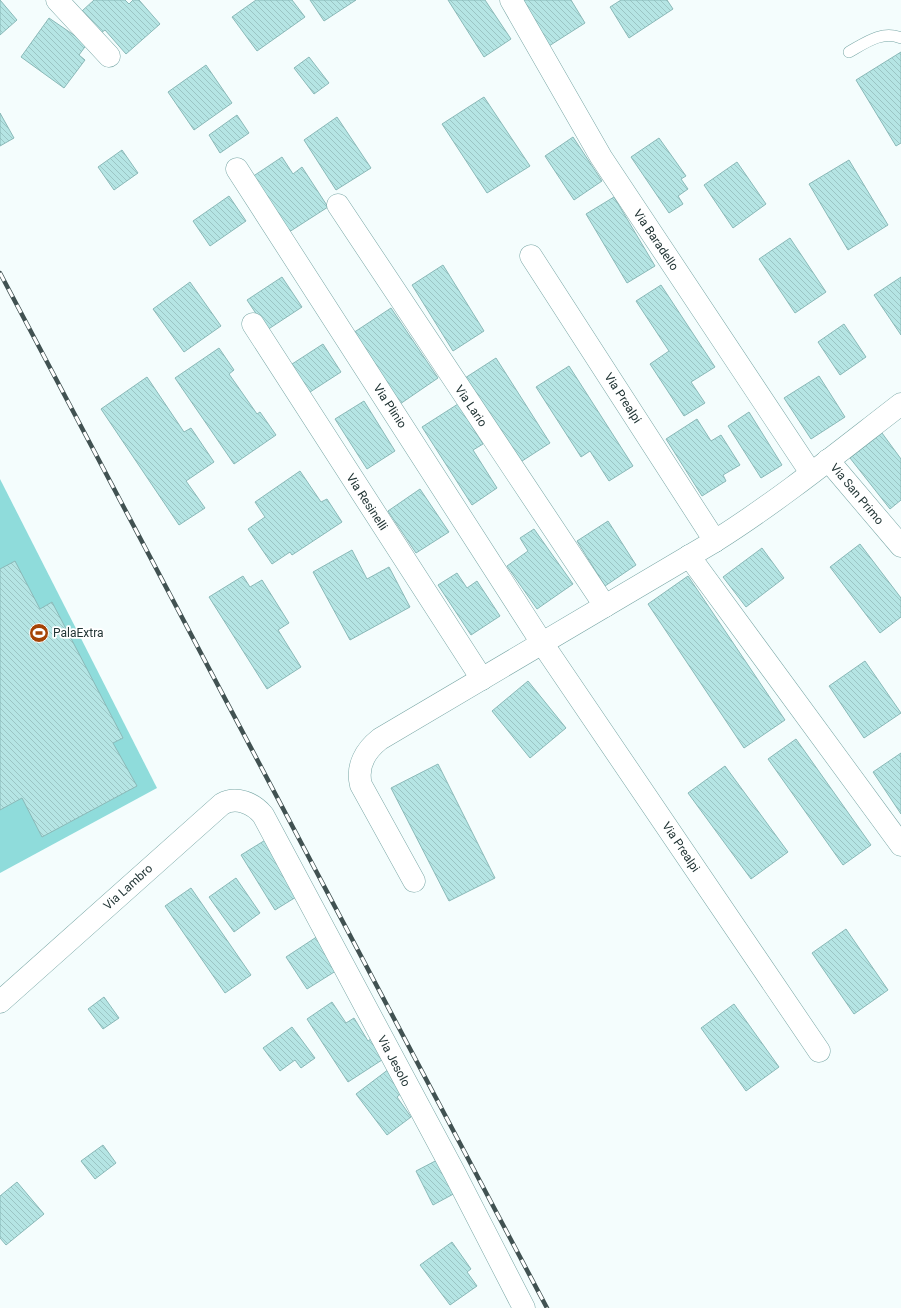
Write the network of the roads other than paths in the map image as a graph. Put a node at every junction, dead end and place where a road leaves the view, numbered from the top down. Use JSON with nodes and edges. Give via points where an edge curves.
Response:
{"nodes":[{"id":1,"x":57,"y":0,"type":"edge"},
{"id":2,"x":511,"y":0,"type":"edge"},
{"id":3,"x":901,"y":38,"type":"edge"},
{"id":4,"x":848,"y":52,"type":"dead end"},
{"id":5,"x":109,"y":56,"type":"dead end"},
{"id":6,"x":238,"y":169,"type":"dead end"},
{"id":7,"x":338,"y":205,"type":"dead end"},
{"id":8,"x":531,"y":256,"type":"dead end"},
{"id":9,"x":253,"y":324,"type":"dead end"},
{"id":10,"x":901,"y":404,"type":"edge"},
{"id":11,"x":820,"y":466,"type":"junction"},
{"id":12,"x":715,"y":541,"type":"junction"},
{"id":13,"x":901,"y":546,"type":"edge"},
{"id":14,"x":689,"y":556,"type":"junction"},
{"id":15,"x":605,"y":606,"type":"junction"},
{"id":16,"x":542,"y":643,"type":"junction"},
{"id":17,"x":482,"y":679,"type":"junction"},
{"id":18,"x":263,"y":815,"type":"joint"},
{"id":19,"x":901,"y":845,"type":"edge"},
{"id":20,"x":414,"y":881,"type":"dead end"},
{"id":21,"x":0,"y":1002,"type":"edge"},
{"id":22,"x":820,"y":1051,"type":"dead end"},
{"id":23,"x":524,"y":1308,"type":"edge"}],
"edges":[{"from":1,"to":5,"type":"street"},
{"from":2,"to":11,"type":"street","name":"Via Baradello","via":[[601,157]]},
{"from":3,"to":4,"type":"lane","via":[[880,36]]},
{"from":6,"to":16,"type":"street","name":"Via Plinio"},
{"from":7,"to":15,"type":"street","name":"Via Lario"},
{"from":8,"to":12,"type":"street","name":"Via Prealpi"},
{"from":9,"to":17,"type":"street","name":"Via Resinelli"},
{"from":10,"to":11,"type":"street"},
{"from":11,"to":12,"type":"street","via":[[764,509]]},
{"from":11,"to":13,"type":"street","name":"Via San Primo"},
{"from":12,"to":14,"type":"street"},
{"from":14,"to":15,"type":"street"},
{"from":14,"to":19,"type":"street"},
{"from":15,"to":16,"type":"street"},
{"from":16,"to":17,"type":"street"},
{"from":16,"to":22,"type":"street","name":"Via Prealpi"},
{"from":17,"to":20,"type":"street","via":[[380,739],[371,747],[362,762],[359,774],[363,790]]},
{"from":18,"to":21,"type":"street","name":"Via Lambro","via":[[242,801],[227,801],[222,804]]},
{"from":18,"to":23,"type":"street","name":"Via Jesolo"}]}
